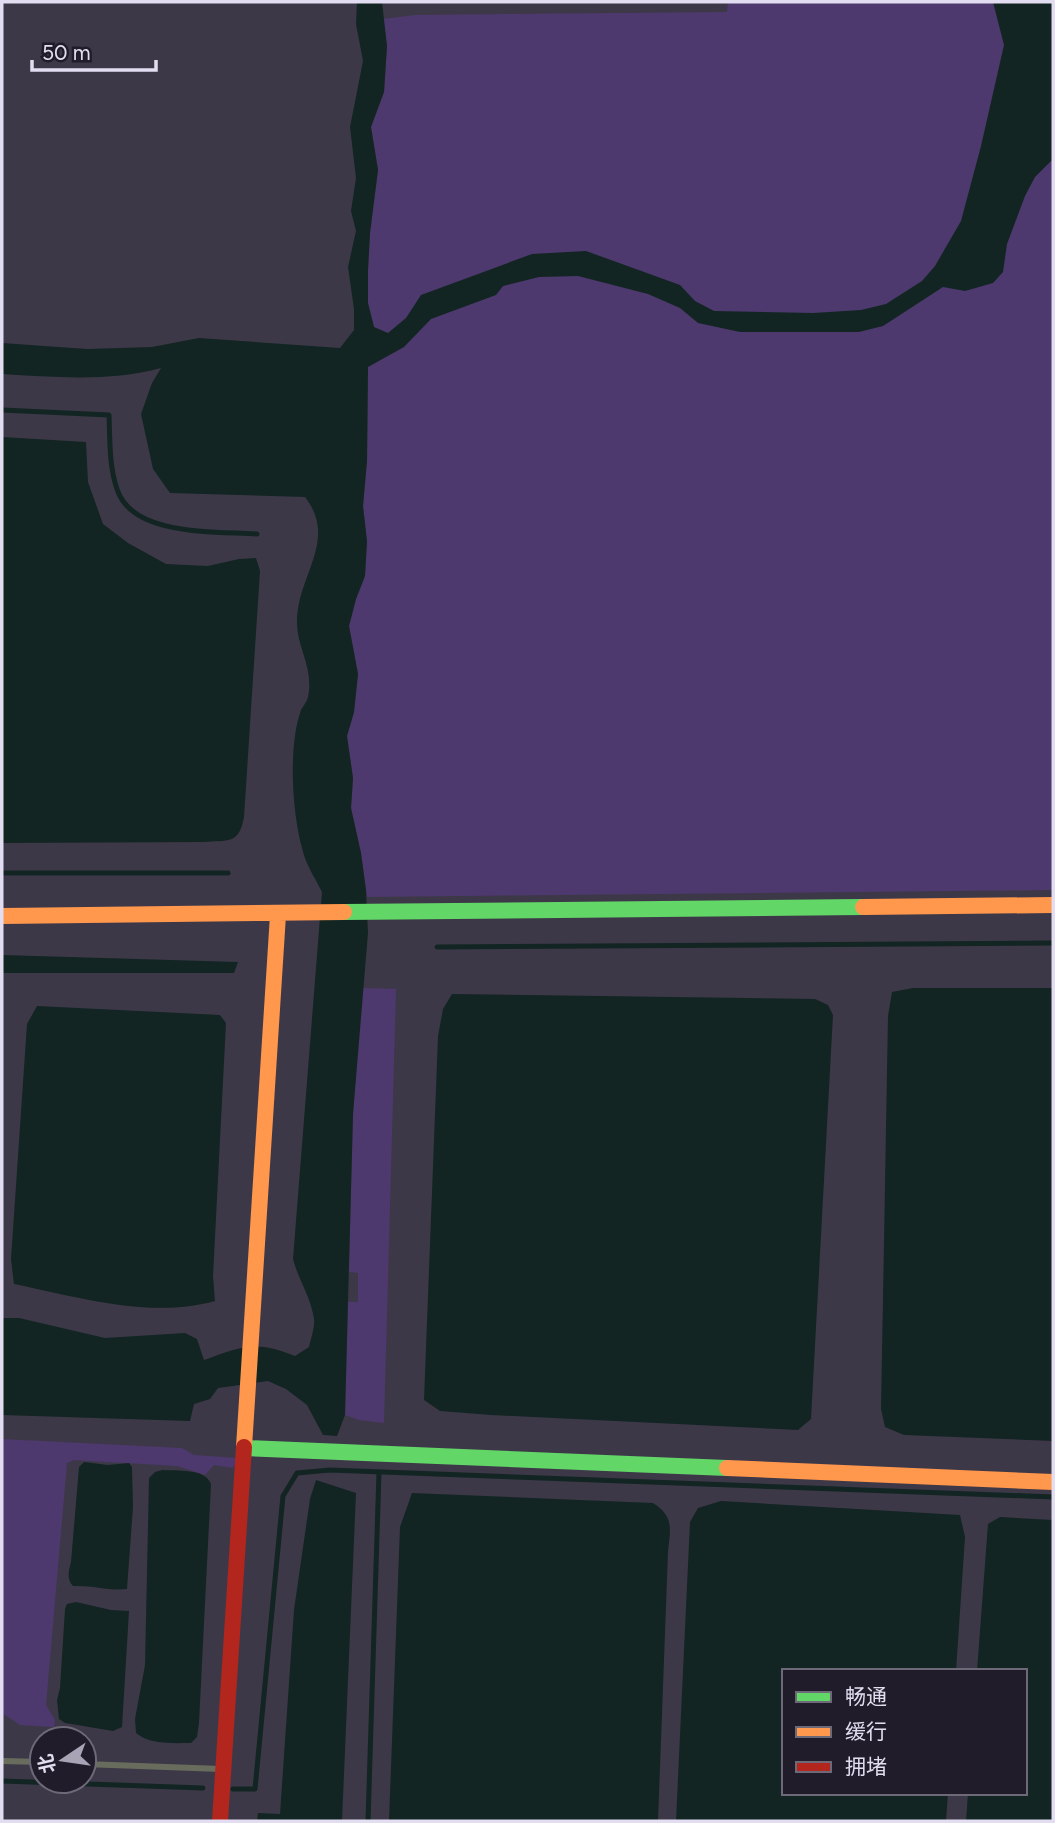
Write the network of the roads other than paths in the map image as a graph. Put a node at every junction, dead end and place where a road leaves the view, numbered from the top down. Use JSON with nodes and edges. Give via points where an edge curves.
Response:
{"nodes":[{"id":1,"x":1053,"y":905,"type":"edge"},
{"id":2,"x":278,"y":915,"type":"junction"},
{"id":3,"x":2,"y":916,"type":"edge"},
{"id":4,"x":245,"y":1448,"type":"junction"},
{"id":5,"x":1053,"y":1482,"type":"edge"},
{"id":6,"x":2,"y":1761,"type":"edge"},
{"id":7,"x":28,"y":1762,"type":"edge"},
{"id":8,"x":98,"y":1765,"type":"edge"},
{"id":9,"x":223,"y":1769,"type":"junction"},
{"id":10,"x":220,"y":1821,"type":"edge"}],
"edges":[{"from":1,"to":2,"type":"street"},
{"from":2,"to":3,"type":"street"},
{"from":2,"to":4,"type":"street"},
{"from":4,"to":5,"type":"street"},
{"from":4,"to":9,"type":"street"},
{"from":6,"to":7,"type":"lane"},
{"from":8,"to":9,"type":"lane"},
{"from":9,"to":10,"type":"street"}]}
